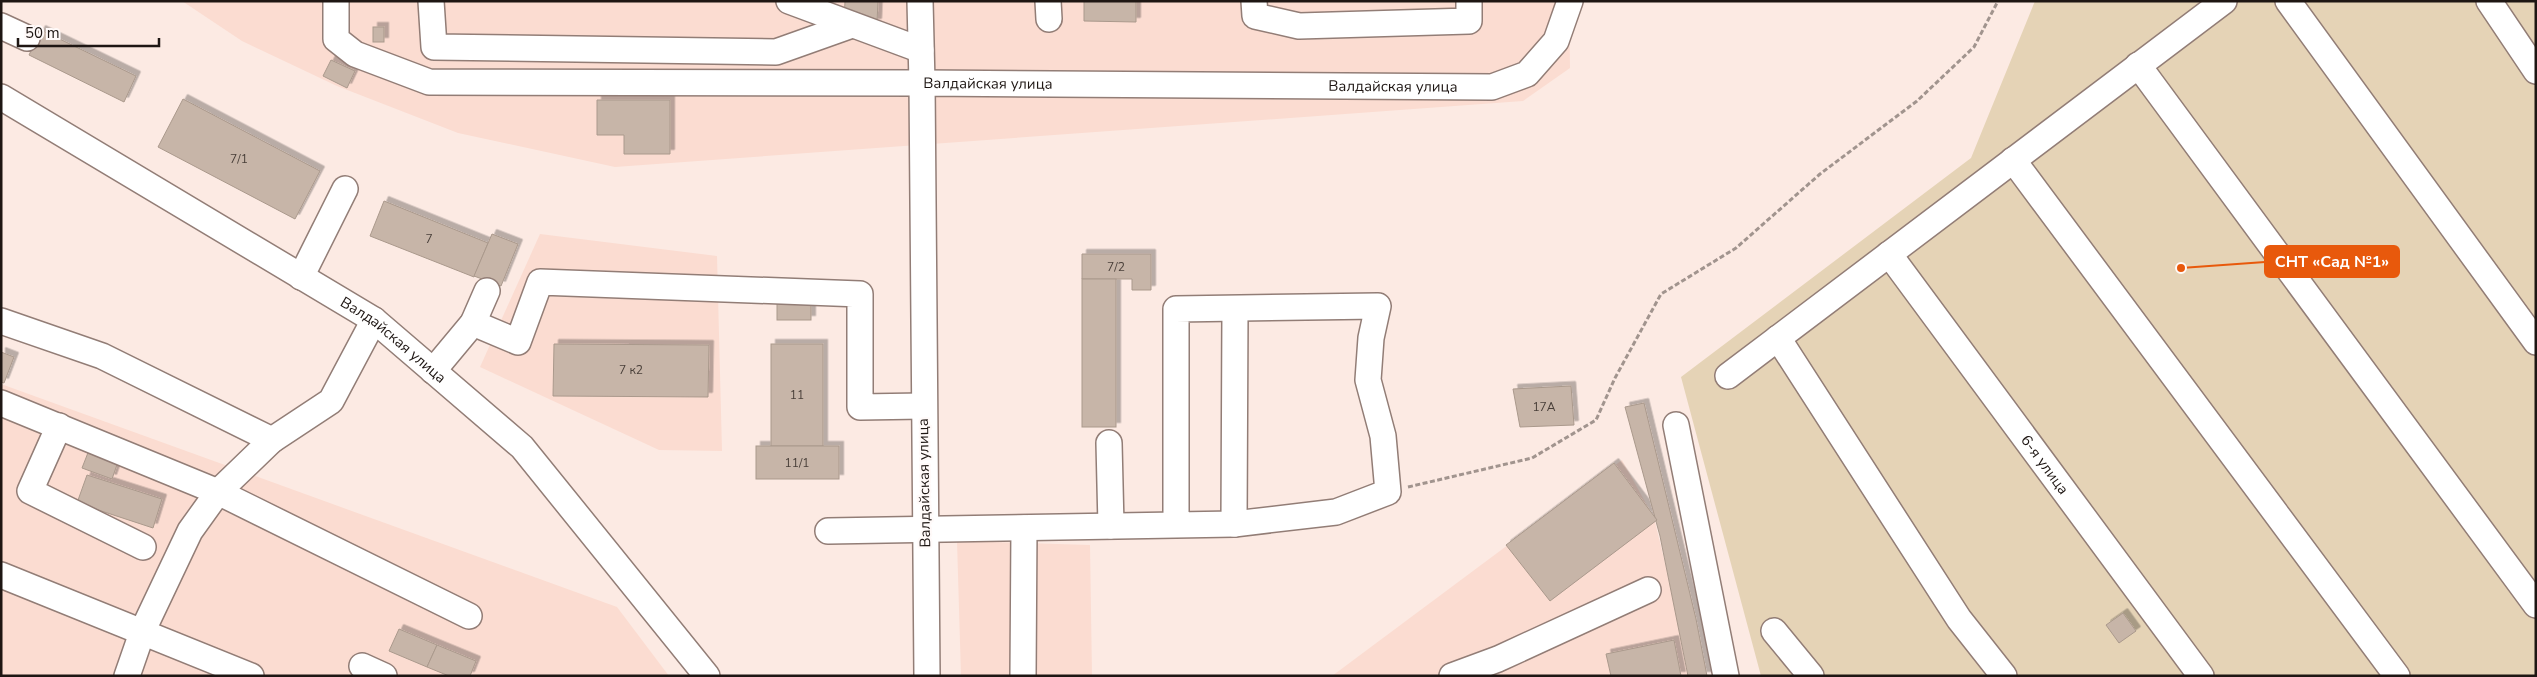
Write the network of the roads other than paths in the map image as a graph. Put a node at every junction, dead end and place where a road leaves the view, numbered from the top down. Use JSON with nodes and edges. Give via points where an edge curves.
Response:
{"nodes":[{"id":1,"x":336,"y":1,"type":"edge"},
{"id":2,"x":431,"y":1,"type":"edge"},
{"id":3,"x":789,"y":1,"type":"edge"},
{"id":4,"x":920,"y":1,"type":"edge"},
{"id":5,"x":1254,"y":1,"type":"edge"},
{"id":6,"x":1469,"y":1,"type":"edge"},
{"id":7,"x":1570,"y":1,"type":"edge"},
{"id":8,"x":2224,"y":1,"type":"edge"},
{"id":9,"x":2288,"y":1,"type":"edge"},
{"id":10,"x":2489,"y":1,"type":"edge"},
{"id":11,"x":852,"y":24,"type":"junction"},
{"id":12,"x":1,"y":26,"type":"edge"},
{"id":13,"x":27,"y":38,"type":"dead end"},
{"id":14,"x":921,"y":50,"type":"junction"},
{"id":15,"x":2138,"y":65,"type":"junction"},
{"id":16,"x":2536,"y":71,"type":"edge"},
{"id":17,"x":922,"y":84,"type":"junction"},
{"id":18,"x":1,"y":98,"type":"edge"},
{"id":19,"x":2013,"y":160,"type":"junction"},
{"id":20,"x":345,"y":189,"type":"dead end"},
{"id":21,"x":1889,"y":254,"type":"junction"},
{"id":22,"x":301,"y":277,"type":"junction"},
{"id":23,"x":487,"y":292,"type":"dead end"},
{"id":24,"x":1235,"y":310,"type":"junction"},
{"id":25,"x":374,"y":320,"type":"junction"},
{"id":26,"x":1,"y":321,"type":"edge"},
{"id":27,"x":473,"y":323,"type":"junction"},
{"id":28,"x":1778,"y":338,"type":"junction"},
{"id":29,"x":2536,"y":342,"type":"edge"},
{"id":30,"x":433,"y":370,"type":"junction"},
{"id":31,"x":1728,"y":376,"type":"dead end"},
{"id":32,"x":1,"y":402,"type":"edge"},
{"id":33,"x":923,"y":406,"type":"junction"},
{"id":34,"x":59,"y":426,"type":"junction"},
{"id":35,"x":1676,"y":426,"type":"dead end"},
{"id":36,"x":272,"y":440,"type":"junction"},
{"id":37,"x":1109,"y":443,"type":"dead end"},
{"id":38,"x":218,"y":492,"type":"junction"},
{"id":39,"x":1234,"y":524,"type":"junction"},
{"id":40,"x":1176,"y":525,"type":"junction"},
{"id":41,"x":1110,"y":526,"type":"junction"},
{"id":42,"x":1024,"y":528,"type":"junction"},
{"id":43,"x":828,"y":530,"type":"dead end"},
{"id":44,"x":925,"y":530,"type":"junction"},
{"id":45,"x":143,"y":547,"type":"dead end"},
{"id":46,"x":1,"y":575,"type":"edge"},
{"id":47,"x":1648,"y":590,"type":"dead end"},
{"id":48,"x":2536,"y":604,"type":"edge"},
{"id":49,"x":469,"y":616,"type":"dead end"},
{"id":50,"x":143,"y":630,"type":"junction"},
{"id":51,"x":1774,"y":631,"type":"dead end"},
{"id":52,"x":362,"y":666,"type":"dead end"},
{"id":53,"x":1500,"y":667,"type":"edge"},
{"id":54,"x":127,"y":676,"type":"edge"},
{"id":55,"x":251,"y":676,"type":"edge"},
{"id":56,"x":384,"y":676,"type":"edge"},
{"id":57,"x":707,"y":676,"type":"edge"},
{"id":58,"x":926,"y":676,"type":"edge"},
{"id":59,"x":1023,"y":676,"type":"edge"},
{"id":60,"x":1452,"y":676,"type":"edge"},
{"id":61,"x":1726,"y":676,"type":"edge"},
{"id":62,"x":1810,"y":676,"type":"edge"},
{"id":63,"x":2004,"y":676,"type":"edge"},
{"id":64,"x":2201,"y":676,"type":"edge"},
{"id":65,"x":2397,"y":676,"type":"edge"}],
"edges":[{"from":1,"to":17,"type":"street","via":[[336,39],[355,54],[430,82]]},
{"from":2,"to":11,"type":"street","via":[[434,47],[776,52]]},
{"from":3,"to":11,"type":"street"},
{"from":4,"to":14,"type":"street"},
{"from":5,"to":6,"type":"street","via":[[1255,16],[1299,26],[1469,21]]},
{"from":7,"to":17,"type":"street","name":"Валдайская улица","via":[[1556,41],[1527,74],[1492,87]]},
{"from":8,"to":15,"type":"street"},
{"from":9,"to":29,"type":"street"},
{"from":10,"to":16,"type":"street"},
{"from":11,"to":14,"type":"street"},
{"from":12,"to":13,"type":"street"},
{"from":14,"to":17,"type":"street"},
{"from":15,"to":19,"type":"street"},
{"from":15,"to":48,"type":"street"},
{"from":17,"to":33,"type":"street","name":"Валдайская улица"},
{"from":18,"to":22,"type":"street","name":"Валдайская улица"},
{"from":19,"to":21,"type":"street"},
{"from":19,"to":65,"type":"street"},
{"from":20,"to":22,"type":"street"},
{"from":21,"to":28,"type":"street"},
{"from":21,"to":64,"type":"street","name":"6-я улица"},
{"from":22,"to":25,"type":"street","name":"Валдайская улица"},
{"from":23,"to":27,"type":"street"},
{"from":24,"to":39,"type":"street"},
{"from":24,"to":39,"type":"street","via":[[1378,306],[1371,338],[1368,380],[1383,436],[1388,492],[1336,512]]},
{"from":24,"to":40,"type":"street","via":[[1176,309]]},
{"from":25,"to":30,"type":"street","name":"Валдайская улица"},
{"from":25,"to":36,"type":"street","via":[[331,401]]},
{"from":26,"to":36,"type":"street","via":[[102,356]]},
{"from":27,"to":30,"type":"street"},
{"from":27,"to":33,"type":"street","via":[[518,342],[540,282],[860,294],[860,407]]},
{"from":28,"to":31,"type":"street"},
{"from":28,"to":63,"type":"street","via":[[1959,619]]},
{"from":30,"to":57,"type":"street","name":"Валдайская улица","via":[[522,447]]},
{"from":32,"to":34,"type":"street"},
{"from":33,"to":44,"type":"street","name":"Валдайская улица"},
{"from":34,"to":38,"type":"street"},
{"from":34,"to":45,"type":"street","via":[[30,491]]},
{"from":35,"to":61,"type":"street"},
{"from":36,"to":38,"type":"street"},
{"from":37,"to":41,"type":"street"},
{"from":38,"to":49,"type":"street"},
{"from":38,"to":50,"type":"street","via":[[190,532]]},
{"from":39,"to":40,"type":"street"},
{"from":40,"to":41,"type":"street"},
{"from":41,"to":42,"type":"street"},
{"from":42,"to":44,"type":"street"},
{"from":42,"to":59,"type":"street"},
{"from":43,"to":44,"type":"street"},
{"from":44,"to":58,"type":"street","name":"Валдайская улица"},
{"from":46,"to":50,"type":"street"},
{"from":47,"to":53,"type":"street"},
{"from":50,"to":54,"type":"street"},
{"from":50,"to":55,"type":"street"},
{"from":51,"to":62,"type":"street"},
{"from":52,"to":56,"type":"street"},
{"from":53,"to":60,"type":"street"}]}
